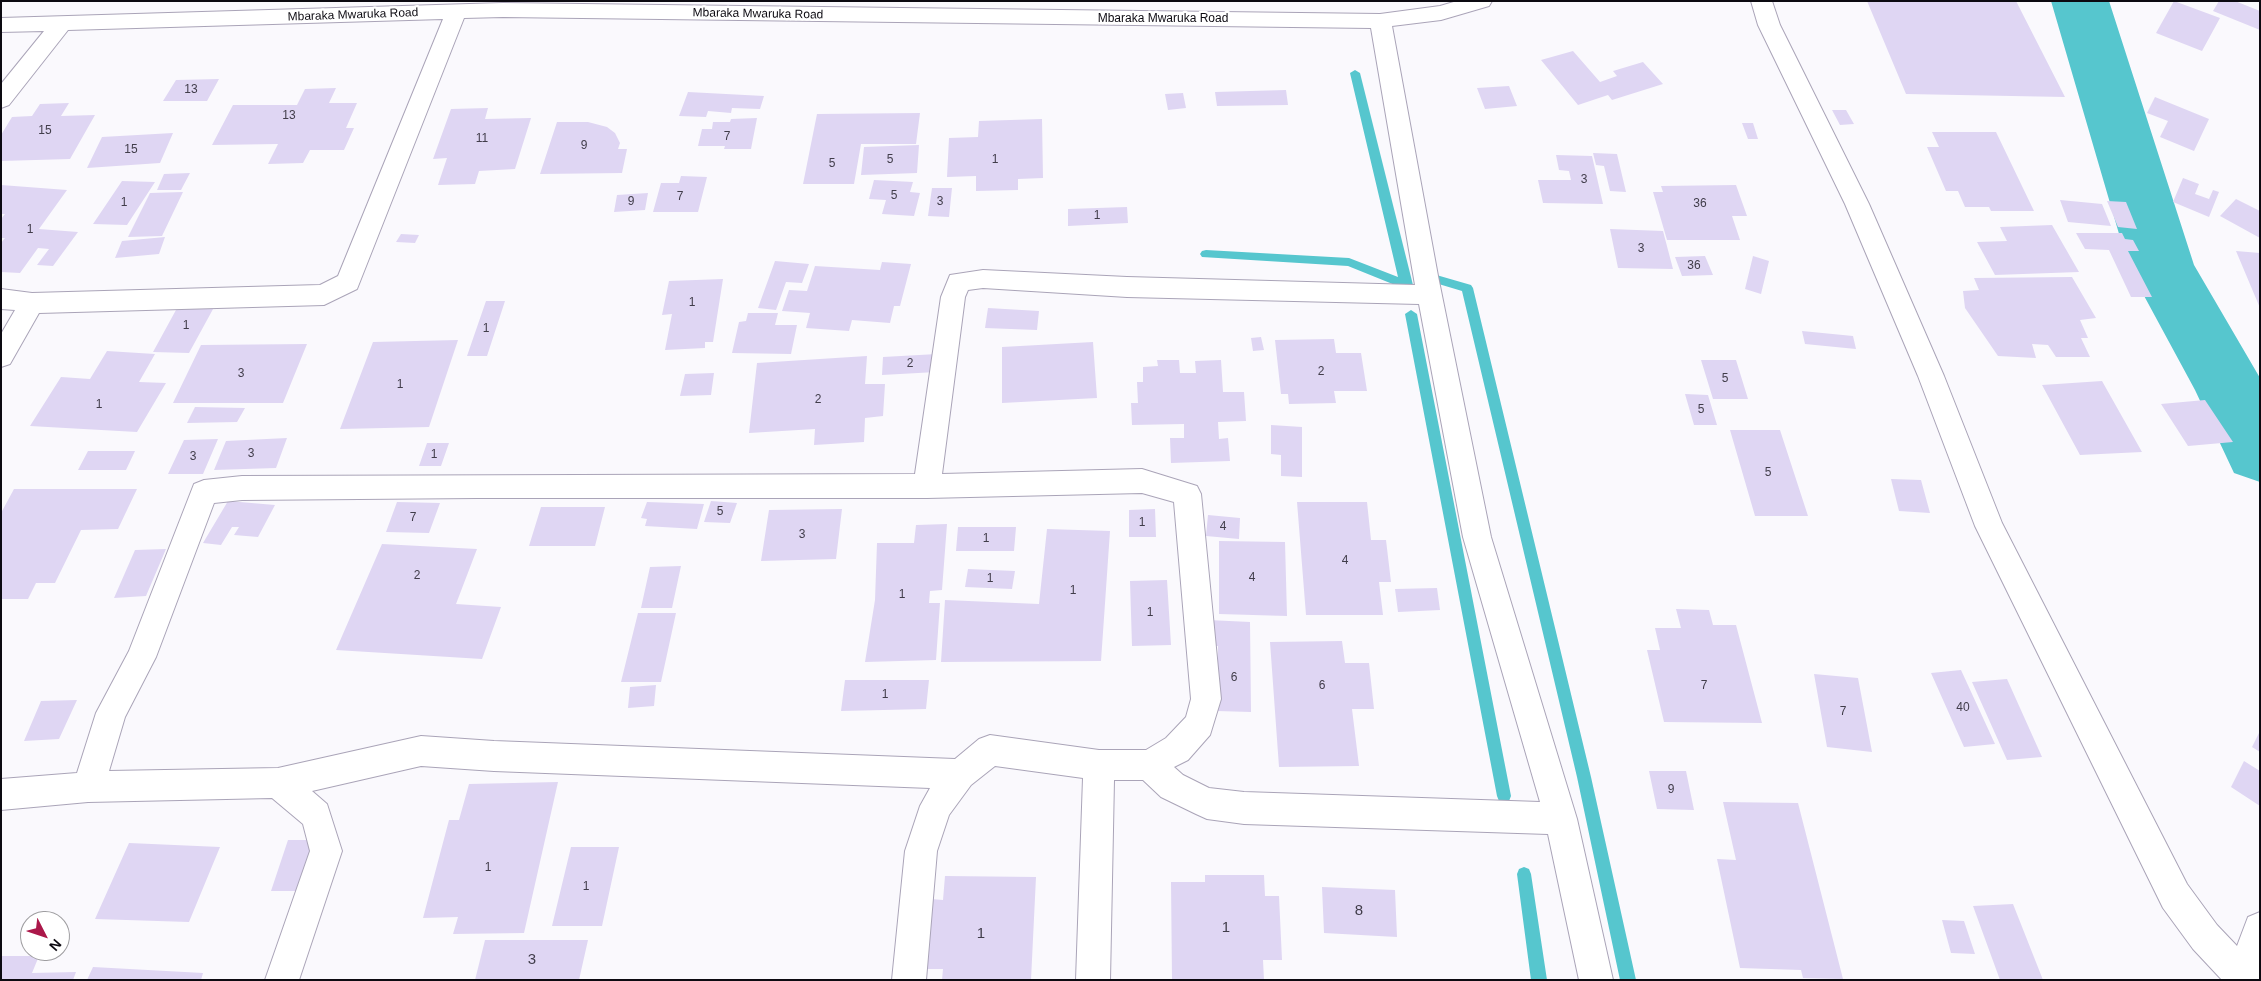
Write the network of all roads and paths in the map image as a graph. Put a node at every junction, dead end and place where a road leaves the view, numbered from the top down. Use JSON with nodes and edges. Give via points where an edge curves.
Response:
{"nodes":[{"id":1,"x":197,"y":1,"type":"edge"},
{"id":2,"x":1482,"y":1,"type":"edge"},
{"id":3,"x":1761,"y":1,"type":"edge"},
{"id":4,"x":505,"y":5,"type":"edge"},
{"id":5,"x":456,"y":12,"type":"junction"},
{"id":6,"x":187,"y":20,"type":"junction"},
{"id":7,"x":1380,"y":21,"type":"junction"},
{"id":8,"x":62,"y":24,"type":"junction"},
{"id":9,"x":1,"y":25,"type":"edge"},
{"id":10,"x":1,"y":100,"type":"edge"},
{"id":11,"x":1430,"y":295,"type":"junction"},
{"id":12,"x":1,"y":299,"type":"edge"},
{"id":13,"x":32,"y":302,"type":"junction"},
{"id":14,"x":1,"y":356,"type":"edge"},
{"id":15,"x":927,"y":486,"type":"junction"},
{"id":16,"x":1099,"y":765,"type":"junction"},
{"id":17,"x":1149,"y":765,"type":"junction"},
{"id":18,"x":960,"y":774,"type":"junction"},
{"id":19,"x":278,"y":783,"type":"junction"},
{"id":20,"x":88,"y":787,"type":"junction"},
{"id":21,"x":1,"y":795,"type":"edge"},
{"id":22,"x":1561,"y":820,"type":"junction"},
{"id":23,"x":2260,"y":929,"type":"edge"},
{"id":24,"x":2244,"y":977,"type":"edge"},
{"id":25,"x":282,"y":980,"type":"edge"},
{"id":26,"x":909,"y":980,"type":"edge"},
{"id":27,"x":1093,"y":980,"type":"edge"},
{"id":28,"x":1596,"y":980,"type":"edge"}],
"edges":[{"from":1,"to":6,"type":"street"},
{"from":2,"to":7,"type":"street","name":"Mbaraka Mwaruka Road","via":[[1441,13]]},
{"from":3,"to":24,"type":"street","via":[[1856,204],[1931,376],[1994,535],[2175,896],[2205,937]]},
{"from":4,"to":5,"type":"street","name":"Mbaraka Mwaruka Road"},
{"from":4,"to":7,"type":"street","name":"Mbaraka Mwaruka Road","via":[[1103,19]]},
{"from":5,"to":6,"type":"street","name":"Mbaraka Mwaruka Road"},
{"from":5,"to":13,"type":"street","via":[[348,282],[324,295]]},
{"from":6,"to":8,"type":"street","name":"Mbaraka Mwaruka Road"},
{"from":7,"to":11,"type":"street"},
{"from":8,"to":9,"type":"street","name":"Mbaraka Mwaruka Road"},
{"from":8,"to":10,"type":"street"},
{"from":11,"to":15,"type":"street","via":[[1127,287],[983,279],[959,282],[953,296]]},
{"from":11,"to":22,"type":"street","via":[[1477,537]]},
{"from":12,"to":13,"type":"street"},
{"from":13,"to":14,"type":"street"},
{"from":15,"to":17,"type":"street","via":[[1142,481],[1187,494],[1206,699],[1199,725],[1177,749]]},
{"from":15,"to":20,"type":"street","via":[[457,486],[242,488],[204,492],[141,658],[111,712]]},
{"from":16,"to":17,"type":"street"},
{"from":16,"to":18,"type":"street","via":[[990,750]]},
{"from":16,"to":27,"type":"street"},
{"from":17,"to":22,"type":"street","via":[[1172,786],[1207,803],[1244,808]]},
{"from":18,"to":19,"type":"street","via":[[421,751]]},
{"from":18,"to":26,"type":"street","via":[[936,806],[921,851]]},
{"from":19,"to":20,"type":"street"},
{"from":19,"to":25,"type":"street","via":[[316,814],[326,852]]},
{"from":20,"to":21,"type":"street"},
{"from":22,"to":28,"type":"street"},
{"from":23,"to":24,"type":"street"}]}
